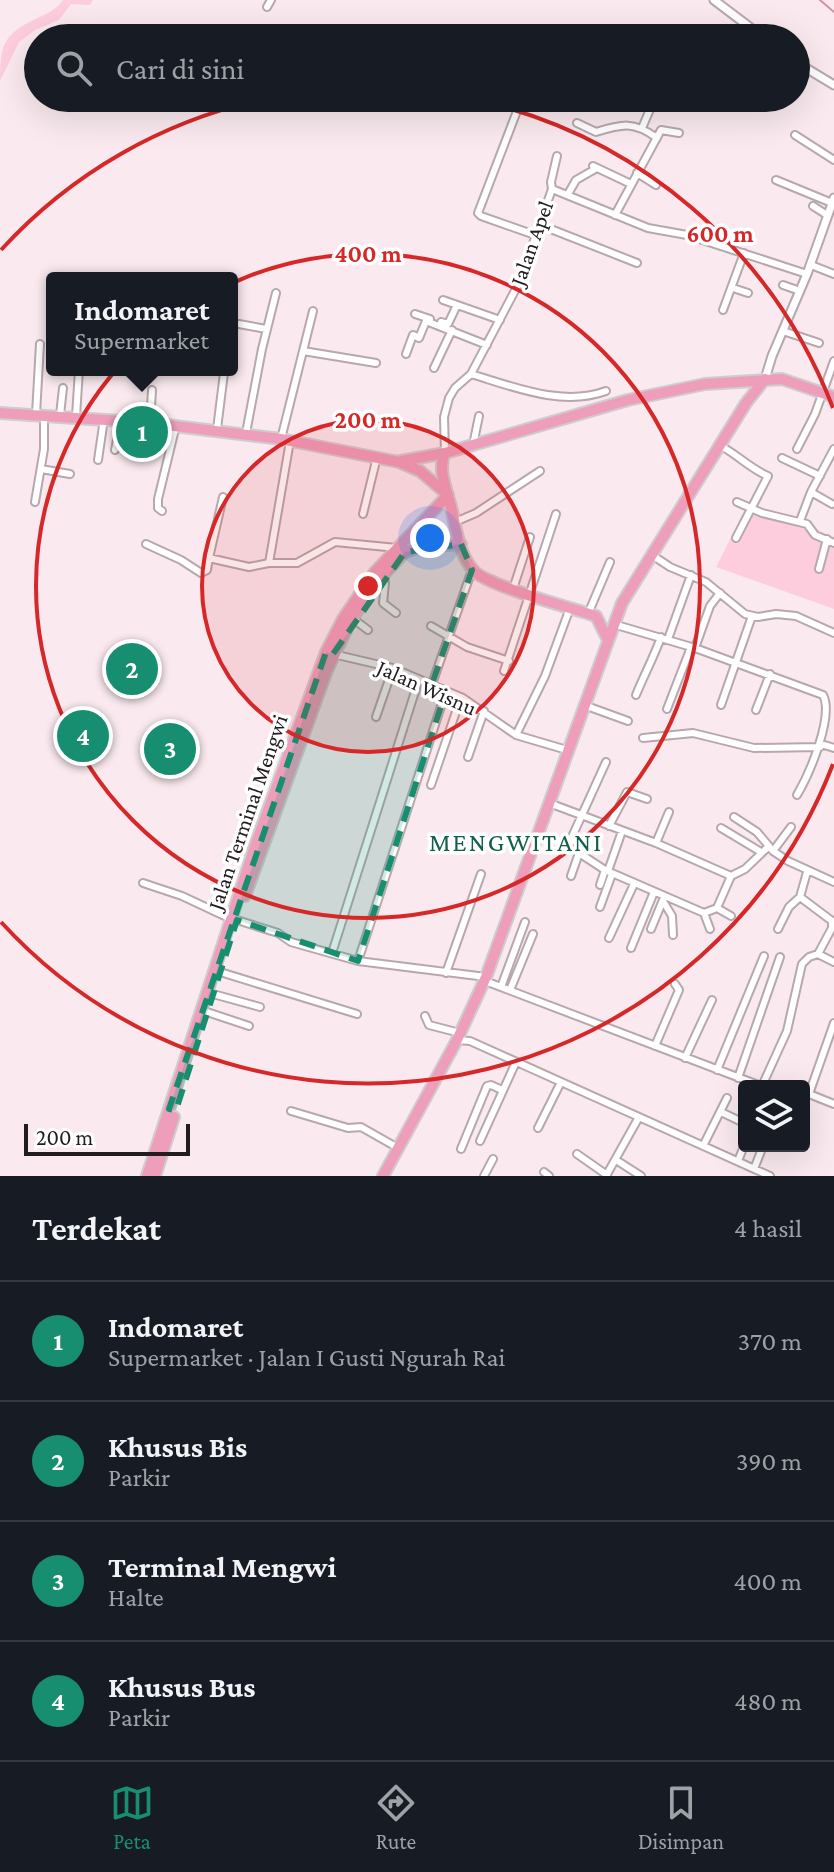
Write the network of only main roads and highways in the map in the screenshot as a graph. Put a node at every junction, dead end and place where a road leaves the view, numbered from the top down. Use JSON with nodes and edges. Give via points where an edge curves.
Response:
{"nodes":[{"id":1,"x":765,"y":379,"type":"junction"},
{"id":2,"x":740,"y":381,"type":"junction"},
{"id":3,"x":829,"y":395,"type":"edge"},
{"id":4,"x":746,"y":403,"type":"junction"},
{"id":5,"x":0,"y":413,"type":"edge"},
{"id":6,"x":445,"y":453,"type":"junction"},
{"id":7,"x":399,"y":462,"type":"junction"},
{"id":8,"x":448,"y":495,"type":"junction"},
{"id":9,"x":461,"y":544,"type":"junction"},
{"id":10,"x":378,"y":575,"type":"junction"},
{"id":11,"x":621,"y":605,"type":"junction"},
{"id":12,"x":592,"y":615,"type":"junction"},
{"id":13,"x":608,"y":640,"type":"junction"},
{"id":14,"x":329,"y":653,"type":"junction"},
{"id":15,"x":234,"y":920,"type":"junction"},
{"id":16,"x":173,"y":1110,"type":"junction"},
{"id":17,"x":147,"y":1176,"type":"edge"},
{"id":18,"x":155,"y":1176,"type":"edge"},
{"id":19,"x":383,"y":1176,"type":"edge"}],
"edges":[{"from":1,"to":2,"type":"highway"},
{"from":1,"to":3,"type":"highway","via":[[792,381]]},
{"from":1,"to":4,"type":"highway"},
{"from":2,"to":4,"type":"highway","via":[[748,391]]},
{"from":2,"to":6,"type":"highway","via":[[643,396]]},
{"from":4,"to":11,"type":"highway"},
{"from":5,"to":7,"type":"highway","via":[[217,429]]},
{"from":6,"to":7,"type":"highway"},
{"from":6,"to":8,"type":"highway","via":[[442,469]]},
{"from":7,"to":8,"type":"highway","via":[[420,471]]},
{"from":8,"to":9,"type":"highway"},
{"from":8,"to":10,"type":"highway","name":"Jalan Terminal Mengwi"},
{"from":9,"to":10,"type":"highway","name":"Jalan Terminal Mengwi","via":[[411,548]]},
{"from":9,"to":12,"type":"highway","via":[[472,570],[481,577]]},
{"from":10,"to":14,"type":"highway","name":"Jalan Terminal Mengwi"},
{"from":10,"to":14,"type":"highway","name":"Jalan Terminal Mengwi","via":[[348,612]]},
{"from":11,"to":12,"type":"highway"},
{"from":11,"to":13,"type":"highway"},
{"from":12,"to":13,"type":"highway"},
{"from":13,"to":19,"type":"highway","via":[[486,979]]},
{"from":14,"to":15,"type":"highway","name":"Jalan Terminal Mengwi"},
{"from":15,"to":16,"type":"highway","name":"Jalan Terminal Mengwi"},
{"from":15,"to":16,"type":"highway","name":"Jalan Terminal Mengwi"},
{"from":16,"to":17,"type":"highway","name":"Jalan Terminal Mengwi"},
{"from":16,"to":18,"type":"highway","name":"Jalan Terminal Mengwi"}]}
